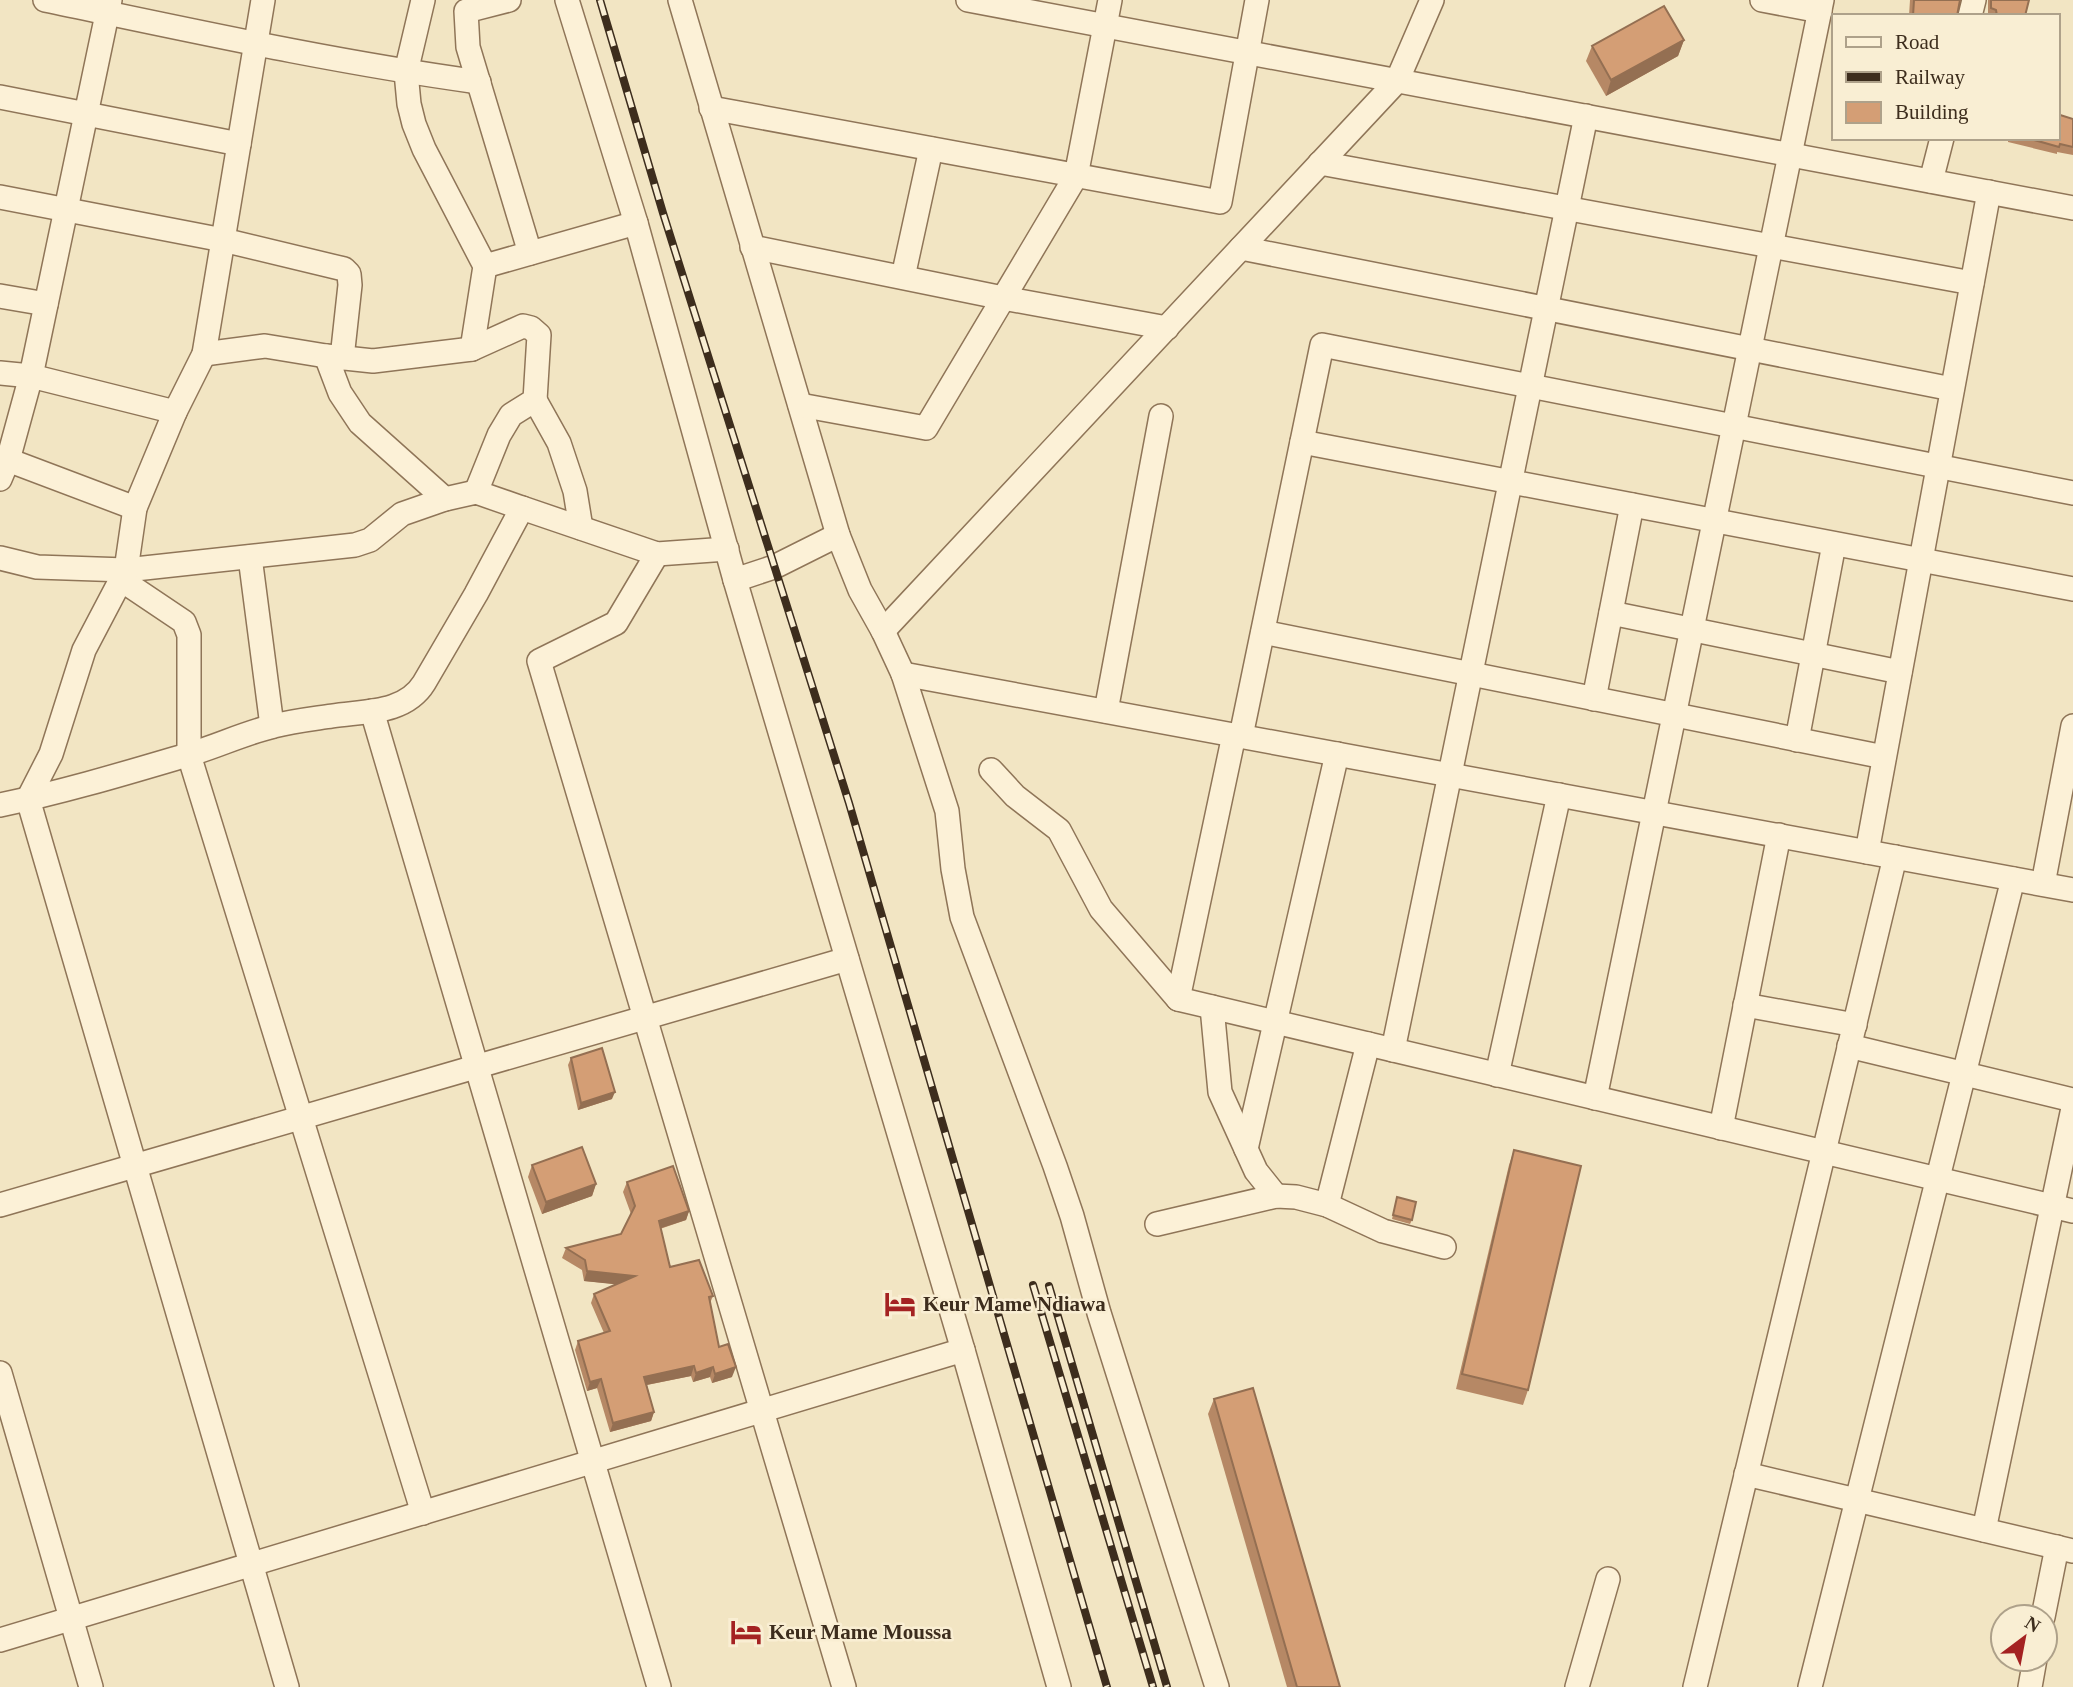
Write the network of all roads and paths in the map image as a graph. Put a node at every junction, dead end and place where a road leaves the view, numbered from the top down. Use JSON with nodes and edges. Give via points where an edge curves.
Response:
{"nodes":[{"id":1,"x":45,"y":0,"type":"edge"},
{"id":2,"x":263,"y":0,"type":"edge"},
{"id":3,"x":423,"y":0,"type":"edge"},
{"id":4,"x":509,"y":0,"type":"edge"},
{"id":5,"x":567,"y":0,"type":"edge"},
{"id":6,"x":680,"y":0,"type":"edge"},
{"id":7,"x":968,"y":0,"type":"edge"},
{"id":8,"x":1110,"y":0,"type":"edge"},
{"id":9,"x":1257,"y":0,"type":"edge"},
{"id":10,"x":1432,"y":0,"type":"edge"},
{"id":11,"x":1762,"y":0,"type":"edge"},
{"id":12,"x":463,"y":5,"type":"edge"},
{"id":13,"x":108,"y":6,"type":"edge"},
{"id":14,"x":1821,"y":6,"type":"edge"},
{"id":15,"x":1105,"y":26,"type":"junction"},
{"id":16,"x":256,"y":44,"type":"junction"},
{"id":17,"x":1248,"y":52,"type":"junction"},
{"id":18,"x":405,"y":72,"type":"junction"},
{"id":19,"x":1397,"y":81,"type":"junction"},
{"id":20,"x":480,"y":82,"type":"junction"},
{"id":21,"x":0,"y":97,"type":"edge"},
{"id":22,"x":711,"y":108,"type":"junction"},
{"id":23,"x":86,"y":114,"type":"junction"},
{"id":24,"x":1586,"y":116,"type":"junction"},
{"id":25,"x":1941,"y":140,"type":"edge"},
{"id":26,"x":239,"y":144,"type":"junction"},
{"id":27,"x":931,"y":149,"type":"junction"},
{"id":28,"x":1790,"y":155,"type":"junction"},
{"id":29,"x":1320,"y":163,"type":"junction"},
{"id":30,"x":1076,"y":176,"type":"junction"},
{"id":31,"x":1931,"y":181,"type":"junction"},
{"id":32,"x":1989,"y":192,"type":"junction"},
{"id":33,"x":0,"y":197,"type":"edge"},
{"id":34,"x":2073,"y":208,"type":"edge"},
{"id":35,"x":1567,"y":209,"type":"junction"},
{"id":36,"x":66,"y":210,"type":"junction"},
{"id":37,"x":636,"y":223,"type":"junction"},
{"id":38,"x":223,"y":240,"type":"junction"},
{"id":39,"x":1771,"y":246,"type":"junction"},
{"id":40,"x":752,"y":247,"type":"junction"},
{"id":41,"x":1241,"y":248,"type":"junction"},
{"id":42,"x":530,"y":253,"type":"junction"},
{"id":43,"x":485,"y":266,"type":"junction"},
{"id":44,"x":903,"y":277,"type":"junction"},
{"id":45,"x":1972,"y":283,"type":"junction"},
{"id":46,"x":0,"y":296,"type":"edge"},
{"id":47,"x":1003,"y":298,"type":"junction"},
{"id":48,"x":46,"y":304,"type":"junction"},
{"id":49,"x":1546,"y":308,"type":"junction"},
{"id":50,"x":1167,"y":327,"type":"junction"},
{"id":51,"x":1750,"y":348,"type":"junction"},
{"id":52,"x":472,"y":349,"type":"junction"},
{"id":53,"x":204,"y":354,"type":"junction"},
{"id":54,"x":334,"y":357,"type":"junction"},
{"id":55,"x":0,"y":373,"type":"edge"},
{"id":56,"x":31,"y":376,"type":"junction"},
{"id":57,"x":1530,"y":386,"type":"junction"},
{"id":58,"x":1952,"y":389,"type":"junction"},
{"id":59,"x":535,"y":400,"type":"junction"},
{"id":60,"x":800,"y":405,"type":"junction"},
{"id":61,"x":175,"y":412,"type":"junction"},
{"id":62,"x":1161,"y":416,"type":"dead end"},
{"id":63,"x":1734,"y":426,"type":"junction"},
{"id":64,"x":1302,"y":442,"type":"junction"},
{"id":65,"x":1938,"y":467,"type":"junction"},
{"id":66,"x":4,"y":469,"type":"edge"},
{"id":67,"x":1510,"y":482,"type":"junction"},
{"id":68,"x":476,"y":492,"type":"junction"},
{"id":69,"x":2073,"y":493,"type":"edge"},
{"id":70,"x":445,"y":499,"type":"junction"},
{"id":71,"x":1632,"y":505,"type":"junction"},
{"id":72,"x":135,"y":508,"type":"junction"},
{"id":73,"x":522,"y":508,"type":"junction"},
{"id":74,"x":1715,"y":521,"type":"junction"},
{"id":75,"x":581,"y":528,"type":"junction"},
{"id":76,"x":838,"y":535,"type":"junction"},
{"id":77,"x":1833,"y":544,"type":"junction"},
{"id":78,"x":727,"y":549,"type":"junction"},
{"id":79,"x":657,"y":554,"type":"junction"},
{"id":80,"x":250,"y":557,"type":"junction"},
{"id":81,"x":0,"y":558,"type":"edge"},
{"id":82,"x":1921,"y":560,"type":"junction"},
{"id":83,"x":123,"y":575,"type":"junction"},
{"id":84,"x":735,"y":580,"type":"junction"},
{"id":85,"x":2073,"y":589,"type":"edge"},
{"id":86,"x":1611,"y":613,"type":"junction"},
{"id":87,"x":1692,"y":630,"type":"junction"},
{"id":88,"x":883,"y":631,"type":"junction"},
{"id":89,"x":1263,"y":632,"type":"junction"},
{"id":90,"x":1812,"y":654,"type":"junction"},
{"id":91,"x":1900,"y":672,"type":"junction"},
{"id":92,"x":903,"y":674,"type":"junction"},
{"id":93,"x":1471,"y":674,"type":"junction"},
{"id":94,"x":1594,"y":699,"type":"junction"},
{"id":95,"x":372,"y":711,"type":"junction"},
{"id":96,"x":1106,"y":711,"type":"junction"},
{"id":97,"x":1674,"y":715,"type":"junction"},
{"id":98,"x":272,"y":726,"type":"junction"},
{"id":99,"x":2073,"y":726,"type":"edge"},
{"id":100,"x":1238,"y":735,"type":"junction"},
{"id":101,"x":1797,"y":740,"type":"junction"},
{"id":102,"x":1337,"y":754,"type":"junction"},
{"id":103,"x":189,"y":755,"type":"junction"},
{"id":104,"x":1884,"y":757,"type":"junction"},
{"id":105,"x":991,"y":770,"type":"dead end"},
{"id":106,"x":1450,"y":775,"type":"junction"},
{"id":107,"x":1559,"y":795,"type":"junction"},
{"id":108,"x":28,"y":799,"type":"junction"},
{"id":109,"x":0,"y":805,"type":"edge"},
{"id":110,"x":1654,"y":813,"type":"junction"},
{"id":111,"x":1779,"y":835,"type":"junction"},
{"id":112,"x":1867,"y":852,"type":"junction"},
{"id":113,"x":1895,"y":857,"type":"junction"},
{"id":114,"x":2013,"y":879,"type":"junction"},
{"id":115,"x":2043,"y":884,"type":"junction"},
{"id":116,"x":2073,"y":890,"type":"edge"},
{"id":117,"x":846,"y":959,"type":"junction"},
{"id":118,"x":1178,"y":999,"type":"junction"},
{"id":119,"x":1745,"y":1005,"type":"junction"},
{"id":120,"x":1212,"y":1007,"type":"junction"},
{"id":121,"x":645,"y":1017,"type":"junction"},
{"id":122,"x":1275,"y":1022,"type":"junction"},
{"id":123,"x":1852,"y":1035,"type":"junction"},
{"id":124,"x":1368,"y":1044,"type":"junction"},
{"id":125,"x":1393,"y":1050,"type":"junction"},
{"id":126,"x":476,"y":1067,"type":"junction"},
{"id":127,"x":1964,"y":1074,"type":"junction"},
{"id":128,"x":1497,"y":1075,"type":"junction"},
{"id":129,"x":1595,"y":1098,"type":"junction"},
{"id":130,"x":2073,"y":1100,"type":"edge"},
{"id":131,"x":2073,"y":1108,"type":"edge"},
{"id":132,"x":301,"y":1117,"type":"junction"},
{"id":133,"x":1721,"y":1128,"type":"junction"},
{"id":134,"x":1246,"y":1149,"type":"junction"},
{"id":135,"x":1824,"y":1152,"type":"junction"},
{"id":136,"x":134,"y":1166,"type":"junction"},
{"id":137,"x":1938,"y":1179,"type":"junction"},
{"id":138,"x":1276,"y":1196,"type":"junction"},
{"id":139,"x":0,"y":1205,"type":"edge"},
{"id":140,"x":1327,"y":1205,"type":"junction"},
{"id":141,"x":2063,"y":1209,"type":"edge"},
{"id":142,"x":1157,"y":1224,"type":"dead end"},
{"id":143,"x":1444,"y":1247,"type":"dead end"},
{"id":144,"x":963,"y":1350,"type":"junction"},
{"id":145,"x":0,"y":1373,"type":"edge"},
{"id":146,"x":762,"y":1411,"type":"junction"},
{"id":147,"x":592,"y":1462,"type":"junction"},
{"id":148,"x":1746,"y":1474,"type":"junction"},
{"id":149,"x":1857,"y":1500,"type":"junction"},
{"id":150,"x":422,"y":1513,"type":"junction"},
{"id":151,"x":1984,"y":1530,"type":"junction"},
{"id":152,"x":2065,"y":1549,"type":"edge"},
{"id":153,"x":251,"y":1564,"type":"junction"},
{"id":154,"x":1608,"y":1579,"type":"dead end"},
{"id":155,"x":2048,"y":1603,"type":"edge"},
{"id":156,"x":71,"y":1618,"type":"junction"},
{"id":157,"x":0,"y":1640,"type":"edge"},
{"id":158,"x":92,"y":1687,"type":"edge"},
{"id":159,"x":286,"y":1687,"type":"edge"},
{"id":160,"x":659,"y":1687,"type":"edge"},
{"id":161,"x":844,"y":1687,"type":"edge"},
{"id":162,"x":1059,"y":1687,"type":"edge"},
{"id":163,"x":1217,"y":1687,"type":"edge"},
{"id":164,"x":1577,"y":1687,"type":"edge"},
{"id":165,"x":1695,"y":1687,"type":"edge"},
{"id":166,"x":1810,"y":1687,"type":"edge"}],
"edges":[{"from":1,"to":13,"type":"street"},
{"from":2,"to":16,"type":"street"},
{"from":3,"to":18,"type":"street"},
{"from":4,"to":12,"type":"street"},
{"from":5,"to":37,"type":"street"},
{"from":6,"to":22,"type":"street"},
{"from":7,"to":15,"type":"street"},
{"from":8,"to":15,"type":"street"},
{"from":9,"to":17,"type":"street"},
{"from":10,"to":19,"type":"street"},
{"from":11,"to":14,"type":"street"},
{"from":12,"to":20,"type":"street","via":[[468,47]]},
{"from":13,"to":16,"type":"street"},
{"from":13,"to":23,"type":"street"},
{"from":14,"to":28,"type":"street"},
{"from":15,"to":17,"type":"street"},
{"from":15,"to":30,"type":"street"},
{"from":16,"to":18,"type":"street"},
{"from":16,"to":26,"type":"street"},
{"from":17,"to":19,"type":"street"},
{"from":17,"to":30,"type":"street","via":[[1220,202]]},
{"from":18,"to":20,"type":"street"},
{"from":18,"to":43,"type":"street","via":[[414,124],[424,149]]},
{"from":19,"to":24,"type":"street"},
{"from":19,"to":29,"type":"street"},
{"from":20,"to":42,"type":"street"},
{"from":21,"to":23,"type":"street"},
{"from":22,"to":27,"type":"street"},
{"from":22,"to":40,"type":"street"},
{"from":23,"to":26,"type":"street"},
{"from":23,"to":36,"type":"street"},
{"from":24,"to":28,"type":"street"},
{"from":24,"to":35,"type":"street"},
{"from":25,"to":31,"type":"street"},
{"from":26,"to":38,"type":"street"},
{"from":27,"to":30,"type":"street"},
{"from":27,"to":44,"type":"street"},
{"from":28,"to":31,"type":"street"},
{"from":28,"to":39,"type":"street"},
{"from":29,"to":35,"type":"street"},
{"from":29,"to":41,"type":"street"},
{"from":30,"to":47,"type":"street"},
{"from":31,"to":32,"type":"street"},
{"from":32,"to":34,"type":"street"},
{"from":32,"to":45,"type":"street"},
{"from":33,"to":36,"type":"street"},
{"from":35,"to":39,"type":"street"},
{"from":35,"to":49,"type":"street"},
{"from":36,"to":38,"type":"street"},
{"from":36,"to":48,"type":"street"},
{"from":37,"to":42,"type":"street"},
{"from":37,"to":78,"type":"street"},
{"from":38,"to":53,"type":"street"},
{"from":38,"to":54,"type":"street","via":[[344,268],[350,285]]},
{"from":39,"to":45,"type":"street"},
{"from":39,"to":51,"type":"street"},
{"from":40,"to":44,"type":"street"},
{"from":40,"to":60,"type":"street"},
{"from":41,"to":49,"type":"street"},
{"from":41,"to":50,"type":"street"},
{"from":42,"to":43,"type":"street"},
{"from":43,"to":52,"type":"street"},
{"from":44,"to":47,"type":"street"},
{"from":45,"to":58,"type":"street"},
{"from":46,"to":48,"type":"street"},
{"from":47,"to":50,"type":"street"},
{"from":47,"to":60,"type":"street","via":[[926,428]]},
{"from":48,"to":56,"type":"street"},
{"from":49,"to":51,"type":"street"},
{"from":49,"to":57,"type":"street"},
{"from":50,"to":88,"type":"street"},
{"from":51,"to":58,"type":"street"},
{"from":51,"to":63,"type":"street"},
{"from":52,"to":54,"type":"street","via":[[373,361]]},
{"from":52,"to":59,"type":"street","via":[[523,326],[540,335]]},
{"from":53,"to":54,"type":"street","via":[[265,346]]},
{"from":53,"to":61,"type":"street"},
{"from":54,"to":70,"type":"street","via":[[340,393],[360,423]]},
{"from":55,"to":56,"type":"street"},
{"from":56,"to":61,"type":"street"},
{"from":56,"to":66,"type":"street"},
{"from":57,"to":63,"type":"street"},
{"from":57,"to":64,"type":"street","via":[[1322,345]]},
{"from":57,"to":67,"type":"street"},
{"from":58,"to":65,"type":"street"},
{"from":59,"to":68,"type":"street","via":[[511,415]]},
{"from":59,"to":75,"type":"street","via":[[559,443]]},
{"from":60,"to":76,"type":"street"},
{"from":61,"to":72,"type":"street"},
{"from":62,"to":96,"type":"street"},
{"from":63,"to":65,"type":"street"},
{"from":63,"to":74,"type":"street"},
{"from":64,"to":67,"type":"street"},
{"from":64,"to":89,"type":"street"},
{"from":65,"to":69,"type":"street"},
{"from":65,"to":82,"type":"street"},
{"from":66,"to":72,"type":"street"},
{"from":67,"to":71,"type":"street"},
{"from":67,"to":93,"type":"street"},
{"from":68,"to":70,"type":"street"},
{"from":68,"to":73,"type":"street"},
{"from":70,"to":80,"type":"street","via":[[402,514],[370,540],[355,545]]},
{"from":71,"to":74,"type":"street"},
{"from":71,"to":86,"type":"street"},
{"from":72,"to":83,"type":"street"},
{"from":73,"to":75,"type":"street"},
{"from":73,"to":95,"type":"street","via":[[417,695]]},
{"from":74,"to":77,"type":"street"},
{"from":74,"to":87,"type":"street"},
{"from":75,"to":79,"type":"street"},
{"from":76,"to":84,"type":"street","via":[[774,567]]},
{"from":76,"to":88,"type":"street"},
{"from":77,"to":82,"type":"street"},
{"from":77,"to":90,"type":"street"},
{"from":78,"to":79,"type":"street"},
{"from":78,"to":84,"type":"street"},
{"from":79,"to":121,"type":"street","via":[[616,623],[539,661]]},
{"from":80,"to":83,"type":"street"},
{"from":80,"to":98,"type":"street"},
{"from":81,"to":83,"type":"street"},
{"from":82,"to":85,"type":"street"},
{"from":82,"to":91,"type":"street"},
{"from":83,"to":103,"type":"street","via":[[184,622],[189,635]]},
{"from":83,"to":108,"type":"street","via":[[84,650],[51,754]]},
{"from":84,"to":117,"type":"street"},
{"from":86,"to":87,"type":"street"},
{"from":86,"to":94,"type":"street"},
{"from":87,"to":90,"type":"street"},
{"from":87,"to":97,"type":"street"},
{"from":88,"to":92,"type":"street"},
{"from":89,"to":93,"type":"street"},
{"from":89,"to":100,"type":"street"},
{"from":90,"to":91,"type":"street"},
{"from":90,"to":101,"type":"street"},
{"from":91,"to":104,"type":"street"},
{"from":92,"to":96,"type":"street"},
{"from":92,"to":163,"type":"street","via":[[947,811],[962,917],[1072,1216]]},
{"from":93,"to":94,"type":"street"},
{"from":93,"to":106,"type":"street"},
{"from":94,"to":97,"type":"street"},
{"from":95,"to":98,"type":"street"},
{"from":95,"to":126,"type":"street"},
{"from":96,"to":100,"type":"street"},
{"from":97,"to":101,"type":"street"},
{"from":97,"to":110,"type":"street"},
{"from":98,"to":103,"type":"street"},
{"from":99,"to":115,"type":"street"},
{"from":100,"to":102,"type":"street"},
{"from":100,"to":118,"type":"street"},
{"from":101,"to":104,"type":"street"},
{"from":102,"to":106,"type":"street"},
{"from":102,"to":122,"type":"street"},
{"from":103,"to":108,"type":"street"},
{"from":103,"to":132,"type":"street"},
{"from":104,"to":112,"type":"street"},
{"from":105,"to":118,"type":"street","via":[[1059,830],[1101,909]]},
{"from":106,"to":107,"type":"street"},
{"from":106,"to":125,"type":"street"},
{"from":107,"to":110,"type":"street"},
{"from":107,"to":128,"type":"street"},
{"from":108,"to":109,"type":"street"},
{"from":108,"to":136,"type":"street"},
{"from":110,"to":111,"type":"street"},
{"from":110,"to":129,"type":"street"},
{"from":111,"to":112,"type":"street"},
{"from":111,"to":119,"type":"street"},
{"from":112,"to":113,"type":"street"},
{"from":113,"to":114,"type":"street"},
{"from":113,"to":123,"type":"street"},
{"from":114,"to":115,"type":"street"},
{"from":114,"to":127,"type":"street"},
{"from":115,"to":116,"type":"street"},
{"from":117,"to":121,"type":"street"},
{"from":117,"to":144,"type":"street"},
{"from":118,"to":120,"type":"street"},
{"from":119,"to":123,"type":"street"},
{"from":119,"to":133,"type":"street"},
{"from":120,"to":122,"type":"street"},
{"from":120,"to":134,"type":"street","via":[[1220,1092]]},
{"from":121,"to":126,"type":"street"},
{"from":121,"to":146,"type":"street"},
{"from":122,"to":124,"type":"street"},
{"from":122,"to":134,"type":"street"},
{"from":123,"to":127,"type":"street"},
{"from":123,"to":135,"type":"street"},
{"from":124,"to":125,"type":"street"},
{"from":124,"to":140,"type":"street"},
{"from":125,"to":128,"type":"street"},
{"from":126,"to":132,"type":"street"},
{"from":126,"to":147,"type":"street"},
{"from":127,"to":130,"type":"street"},
{"from":127,"to":137,"type":"street"},
{"from":128,"to":129,"type":"street"},
{"from":129,"to":133,"type":"street"},
{"from":131,"to":141,"type":"street"},
{"from":132,"to":136,"type":"street"},
{"from":132,"to":150,"type":"street"},
{"from":133,"to":135,"type":"street"},
{"from":134,"to":138,"type":"street"},
{"from":135,"to":137,"type":"street"},
{"from":135,"to":148,"type":"street"},
{"from":136,"to":139,"type":"street"},
{"from":136,"to":153,"type":"street"},
{"from":137,"to":141,"type":"street"},
{"from":137,"to":149,"type":"street"},
{"from":138,"to":140,"type":"street"},
{"from":138,"to":142,"type":"street"},
{"from":140,"to":143,"type":"street","via":[[1383,1231]]},
{"from":141,"to":151,"type":"street"},
{"from":144,"to":146,"type":"street"},
{"from":144,"to":162,"type":"street"},
{"from":145,"to":156,"type":"street"},
{"from":146,"to":147,"type":"street"},
{"from":146,"to":161,"type":"street"},
{"from":147,"to":150,"type":"street"},
{"from":147,"to":160,"type":"street"},
{"from":148,"to":149,"type":"street"},
{"from":148,"to":165,"type":"street"},
{"from":149,"to":151,"type":"street"},
{"from":149,"to":166,"type":"street"},
{"from":150,"to":153,"type":"street"},
{"from":151,"to":152,"type":"street"},
{"from":152,"to":155,"type":"street"},
{"from":153,"to":156,"type":"street"},
{"from":153,"to":159,"type":"street"},
{"from":154,"to":164,"type":"street"},
{"from":156,"to":157,"type":"street"},
{"from":156,"to":158,"type":"street"}]}
